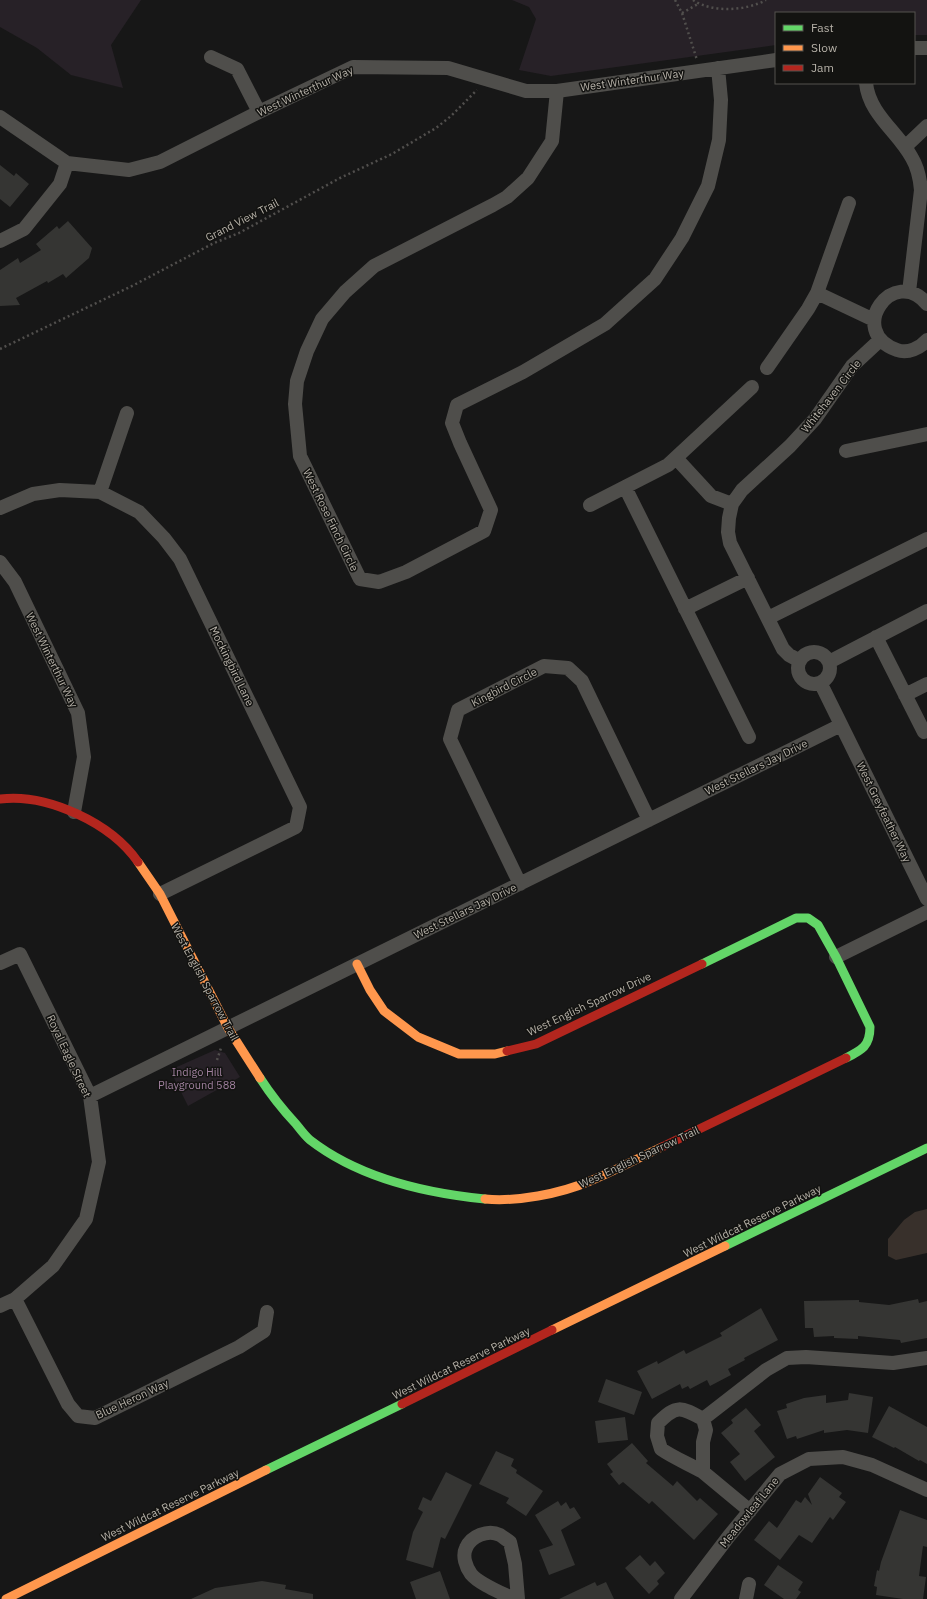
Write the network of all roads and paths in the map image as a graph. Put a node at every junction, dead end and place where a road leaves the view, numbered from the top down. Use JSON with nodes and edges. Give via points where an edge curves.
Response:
{"nodes":[{"id":1,"x":675,"y":0,"type":"edge"},
{"id":2,"x":693,"y":0,"type":"edge"},
{"id":3,"x":766,"y":0,"type":"edge"},
{"id":4,"x":698,"y":4,"type":"junction"},
{"id":5,"x":682,"y":13,"type":"junction"},
{"id":6,"x":915,"y":48,"type":"edge"},
{"id":7,"x":927,"y":48,"type":"edge"},
{"id":8,"x":211,"y":57,"type":"dead end"},
{"id":9,"x":775,"y":60,"type":"edge"},
{"id":10,"x":718,"y":68,"type":"junction"},
{"id":11,"x":700,"y":70,"type":"junction"},
{"id":12,"x":866,"y":84,"type":"edge"},
{"id":13,"x":479,"y":87,"type":"dead end"},
{"id":14,"x":557,"y":91,"type":"junction"},
{"id":15,"x":259,"y":112,"type":"junction"},
{"id":16,"x":0,"y":117,"type":"edge"},
{"id":17,"x":927,"y":126,"type":"edge"},
{"id":18,"x":905,"y":147,"type":"junction"},
{"id":19,"x":67,"y":163,"type":"junction"},
{"id":20,"x":849,"y":202,"type":"dead end"},
{"id":21,"x":923,"y":203,"type":"edge"},
{"id":22,"x":0,"y":241,"type":"edge"},
{"id":23,"x":909,"y":292,"type":"junction"},
{"id":24,"x":817,"y":293,"type":"junction"},
{"id":25,"x":927,"y":304,"type":"edge"},
{"id":26,"x":874,"y":320,"type":"junction"},
{"id":27,"x":880,"y":340,"type":"junction"},
{"id":28,"x":926,"y":345,"type":"edge"},
{"id":29,"x":0,"y":349,"type":"edge"},
{"id":30,"x":767,"y":368,"type":"dead end"},
{"id":31,"x":752,"y":387,"type":"dead end"},
{"id":32,"x":127,"y":413,"type":"dead end"},
{"id":33,"x":927,"y":434,"type":"edge"},
{"id":34,"x":846,"y":451,"type":"dead end"},
{"id":35,"x":676,"y":458,"type":"junction"},
{"id":36,"x":625,"y":487,"type":"junction"},
{"id":37,"x":100,"y":492,"type":"junction"},
{"id":38,"x":732,"y":504,"type":"junction"},
{"id":39,"x":590,"y":505,"type":"dead end"},
{"id":40,"x":0,"y":508,"type":"edge"},
{"id":41,"x":927,"y":539,"type":"edge"},
{"id":42,"x":0,"y":562,"type":"edge"},
{"id":43,"x":748,"y":578,"type":"junction"},
{"id":44,"x":685,"y":609,"type":"junction"},
{"id":45,"x":927,"y":611,"type":"edge"},
{"id":46,"x":768,"y":618,"type":"junction"},
{"id":47,"x":876,"y":637,"type":"junction"},
{"id":48,"x":800,"y":662,"type":"junction"},
{"id":49,"x":829,"y":662,"type":"junction"},
{"id":50,"x":821,"y":684,"type":"junction"},
{"id":51,"x":927,"y":684,"type":"edge"},
{"id":52,"x":905,"y":695,"type":"junction"},
{"id":53,"x":841,"y":725,"type":"junction"},
{"id":54,"x":924,"y":732,"type":"dead end"},
{"id":55,"x":749,"y":737,"type":"dead end"},
{"id":56,"x":0,"y":799,"type":"edge"},
{"id":57,"x":74,"y":812,"type":"junction"},
{"id":58,"x":649,"y":820,"type":"junction"},
{"id":59,"x":520,"y":884,"type":"junction"},
{"id":60,"x":160,"y":894,"type":"junction"},
{"id":61,"x":927,"y":899,"type":"edge"},
{"id":62,"x":927,"y":912,"type":"edge"},
{"id":63,"x":836,"y":957,"type":"junction"},
{"id":64,"x":0,"y":963,"type":"edge"},
{"id":65,"x":357,"y":964,"type":"junction"},
{"id":66,"x":228,"y":1028,"type":"junction"},
{"id":67,"x":90,"y":1096,"type":"junction"},
{"id":68,"x":927,"y":1148,"type":"edge"},
{"id":69,"x":15,"y":1299,"type":"junction"},
{"id":70,"x":0,"y":1306,"type":"edge"},
{"id":71,"x":267,"y":1312,"type":"dead end"},
{"id":72,"x":927,"y":1358,"type":"edge"},
{"id":73,"x":703,"y":1419,"type":"junction"},
{"id":74,"x":703,"y":1472,"type":"junction"},
{"id":75,"x":927,"y":1490,"type":"edge"},
{"id":76,"x":750,"y":1511,"type":"junction"},
{"id":77,"x":749,"y":1584,"type":"dead end"},
{"id":78,"x":6,"y":1599,"type":"edge"},
{"id":79,"x":514,"y":1599,"type":"edge"},
{"id":80,"x":518,"y":1599,"type":"edge"},
{"id":81,"x":681,"y":1599,"type":"edge"},
{"id":82,"x":746,"y":1599,"type":"edge"}],
"edges":[{"from":1,"to":5,"type":"path"},
{"from":2,"to":4,"type":"path"},
{"from":3,"to":4,"type":"path","via":[[756,6],[727,10]]},
{"from":4,"to":5,"type":"path"},
{"from":5,"to":11,"type":"path"},
{"from":6,"to":7,"type":"street"},
{"from":8,"to":15,"type":"street","via":[[237,69]]},
{"from":9,"to":10,"type":"street","name":"West Winterthur Way"},
{"from":10,"to":11,"type":"street","name":"West Winterthur Way"},
{"from":10,"to":14,"type":"street","name":"West Rose Finch Circle","via":[[719,140],[708,186],[682,238],[655,279],[605,324],[523,372],[457,405],[452,423],[491,510],[484,531],[406,572],[379,582],[360,579],[300,456],[296,389],[307,351],[322,319],[345,292],[374,266],[507,197],[528,178],[552,141]]},
{"from":11,"to":14,"type":"street","name":"West Winterthur Way"},
{"from":12,"to":18,"type":"street","via":[[866,90],[878,114]]},
{"from":13,"to":29,"type":"path","name":"Grand View Trail","via":[[436,128],[392,154],[340,178],[239,233]]},
{"from":14,"to":15,"type":"street","name":"West Winterthur Way","via":[[526,91],[448,68],[353,67]]},
{"from":15,"to":19,"type":"street","name":"West Winterthur Way","via":[[160,162],[129,170]]},
{"from":16,"to":19,"type":"street","name":"West Winterthur Way"},
{"from":17,"to":18,"type":"street"},
{"from":18,"to":21,"type":"street","via":[[919,175]]},
{"from":19,"to":22,"type":"street","via":[[60,184],[24,229]]},
{"from":20,"to":24,"type":"street"},
{"from":21,"to":23,"type":"street"},
{"from":23,"to":25,"type":"street","via":[[921,297]]},
{"from":23,"to":26,"type":"street","via":[[889,295],[878,306]]},
{"from":24,"to":26,"type":"street"},
{"from":24,"to":30,"type":"street"},
{"from":26,"to":27,"type":"street"},
{"from":27,"to":28,"type":"street","via":[[887,346],[901,351]]},
{"from":27,"to":38,"type":"street","name":"Whitehaven Circle","via":[[852,366],[815,419],[742,490]]},
{"from":31,"to":35,"type":"street"},
{"from":32,"to":37,"type":"street"},
{"from":33,"to":34,"type":"street"},
{"from":35,"to":36,"type":"street"},
{"from":35,"to":38,"type":"street","via":[[711,496]]},
{"from":36,"to":39,"type":"street"},
{"from":36,"to":44,"type":"street"},
{"from":37,"to":40,"type":"street","name":"Mockingbird Lane","via":[[60,490],[33,494]]},
{"from":37,"to":60,"type":"street","name":"Mockingbird Lane","via":[[139,512],[180,559],[300,807],[296,827]]},
{"from":38,"to":43,"type":"street","name":"Whitehaven Circle","via":[[728,532],[730,543]]},
{"from":41,"to":46,"type":"street"},
{"from":42,"to":57,"type":"street","name":"West Winterthur Way","via":[[15,582],[78,713],[84,757]]},
{"from":43,"to":44,"type":"street"},
{"from":43,"to":46,"type":"street","name":"Whitehaven Circle"},
{"from":44,"to":55,"type":"street"},
{"from":45,"to":47,"type":"street"},
{"from":46,"to":48,"type":"street","name":"Whitehaven Circle","via":[[783,649]]},
{"from":47,"to":49,"type":"street"},
{"from":47,"to":52,"type":"street"},
{"from":48,"to":49,"type":"street","via":[[805,655],[820,653]]},
{"from":48,"to":50,"type":"street","via":[[798,669],[804,681],[813,685]]},
{"from":49,"to":50,"type":"street","via":[[830,672]]},
{"from":50,"to":53,"type":"street"},
{"from":51,"to":52,"type":"street"},
{"from":52,"to":54,"type":"street"},
{"from":53,"to":58,"type":"street","name":"West Stellars Jay Drive"},
{"from":53,"to":61,"type":"street","name":"West Greyfeather Way"},
{"from":56,"to":57,"type":"street","name":"West English Sparrow Trail","via":[[44,802]]},
{"from":57,"to":60,"type":"street","name":"West English Sparrow Trail","via":[[116,837],[136,859]]},
{"from":58,"to":59,"type":"street","name":"West Stellars Jay Drive"},
{"from":58,"to":59,"type":"street","name":"Kingbird Circle","via":[[582,681],[568,668],[544,666],[458,710],[450,739]]},
{"from":59,"to":65,"type":"street","name":"West Stellars Jay Drive"},
{"from":60,"to":66,"type":"street","name":"West English Sparrow Trail"},
{"from":62,"to":63,"type":"street"},
{"from":63,"to":65,"type":"street","name":"West English Sparrow Drive","via":[[818,925],[808,918],[796,918],[536,1044],[495,1054],[459,1054],[418,1037],[384,1011]]},
{"from":63,"to":66,"type":"street","name":"West English Sparrow Trail","via":[[870,1027],[870,1039],[860,1051],[589,1182],[544,1195],[499,1200],[454,1196],[393,1182],[343,1162],[309,1140],[274,1100]]},
{"from":64,"to":67,"type":"street","name":"Royal Eagle Street","via":[[20,954]]},
{"from":65,"to":66,"type":"street","name":"West Stellars Jay Drive"},
{"from":66,"to":67,"type":"street","name":"West Stellars Jay Drive"},
{"from":67,"to":69,"type":"street","name":"Royal Eagle Street","via":[[99,1162],[86,1219],[53,1266]]},
{"from":68,"to":78,"type":"street","name":"West Wildcat Reserve Parkway"},
{"from":69,"to":70,"type":"street","name":"Royal Eagle Street"},
{"from":69,"to":71,"type":"street","name":"Blue Heron Way","via":[[68,1404],[78,1416],[95,1418],[240,1347],[264,1330]]},
{"from":72,"to":73,"type":"street","via":[[893,1363],[787,1358],[766,1370]]},
{"from":73,"to":74,"type":"street","via":[[706,1430],[702,1442]]},
{"from":73,"to":74,"type":"street","via":[[690,1411],[676,1408],[658,1423],[657,1436],[661,1449]]},
{"from":74,"to":76,"type":"street"},
{"from":75,"to":76,"type":"street","name":"Meadowleaf Lane","via":[[872,1465],[843,1457],[809,1458],[780,1474]]},
{"from":76,"to":81,"type":"street","name":"Meadowleaf Lane"},
{"from":77,"to":82,"type":"street"},
{"from":79,"to":80,"type":"street","via":[[472,1575],[465,1561],[465,1548],[473,1538],[485,1533],[499,1534],[510,1542]]}]}
